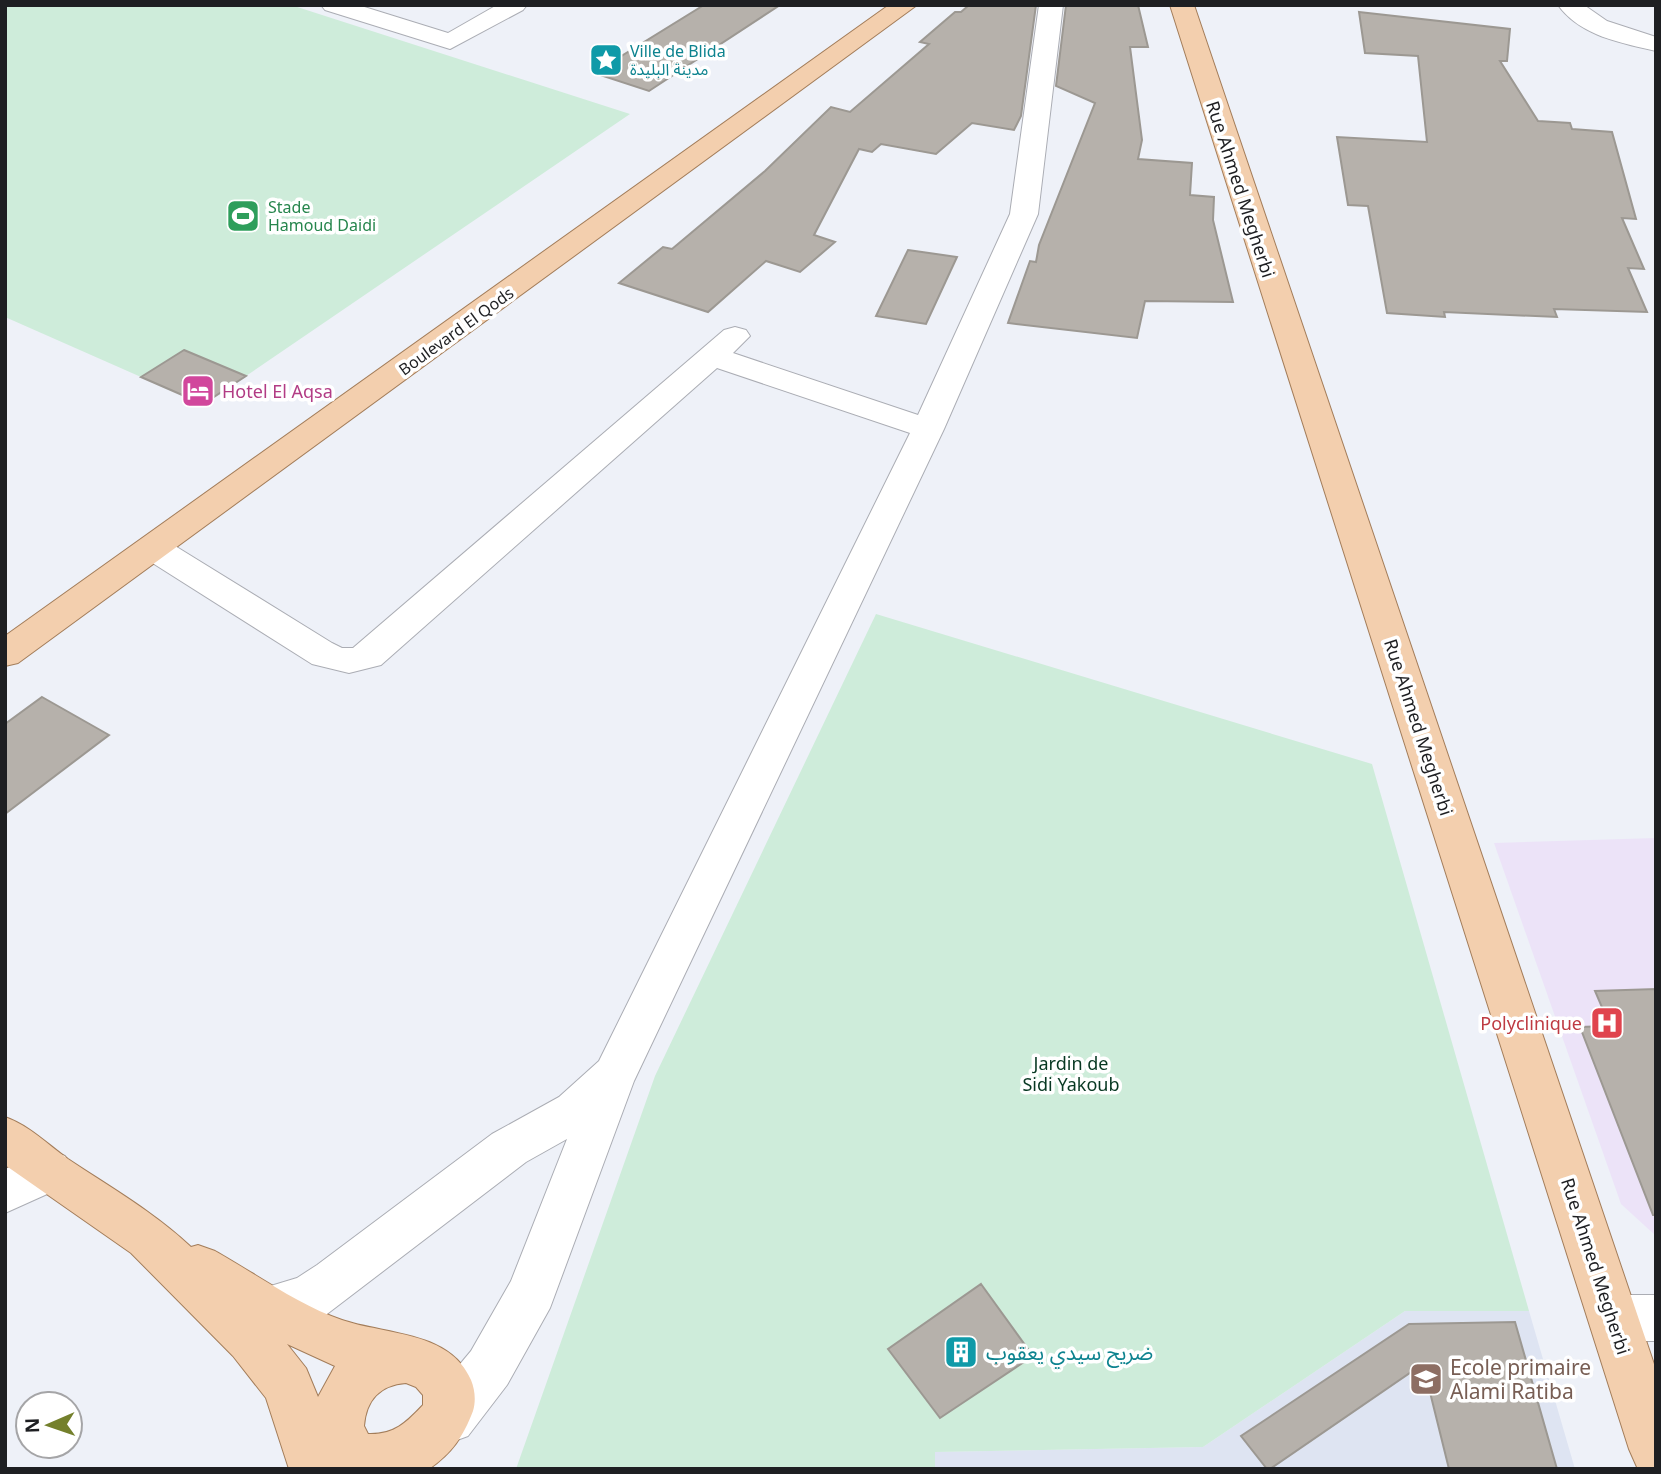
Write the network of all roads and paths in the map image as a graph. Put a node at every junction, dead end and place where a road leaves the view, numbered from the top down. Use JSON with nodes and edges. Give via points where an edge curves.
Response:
{"nodes":[{"id":1,"x":514,"y":5,"type":"edge"},
{"id":2,"x":905,"y":5,"type":"edge"},
{"id":3,"x":1051,"y":5,"type":"edge"},
{"id":4,"x":1182,"y":5,"type":"edge"},
{"id":5,"x":1570,"y":5,"type":"edge"},
{"id":6,"x":335,"y":6,"type":"edge"},
{"id":7,"x":1656,"y":44,"type":"edge"},
{"id":8,"x":928,"y":429,"type":"junction"},
{"id":9,"x":155,"y":549,"type":"junction"},
{"id":10,"x":5,"y":654,"type":"edge"},
{"id":11,"x":615,"y":1074,"type":"junction"},
{"id":12,"x":5,"y":1137,"type":"edge"},
{"id":13,"x":48,"y":1171,"type":"junction"},
{"id":14,"x":5,"y":1192,"type":"edge"},
{"id":15,"x":148,"y":1238,"type":"junction"},
{"id":16,"x":269,"y":1308,"type":"junction"},
{"id":17,"x":1635,"y":1318,"type":"edge"},
{"id":18,"x":406,"y":1359,"type":"junction"},
{"id":19,"x":440,"y":1441,"type":"edge"},
{"id":20,"x":1656,"y":1450,"type":"edge"},
{"id":21,"x":336,"y":1462,"type":"edge"}],
"edges":[{"from":1,"to":6,"type":"street","via":[[450,42]]},
{"from":2,"to":9,"type":"main road","name":"Boulevard El Qods"},
{"from":3,"to":8,"type":"street","via":[[1024,214]]},
{"from":4,"to":17,"type":"main road","name":"Rue Ahmed Megherbi"},
{"from":5,"to":7,"type":"street","via":[[1583,20]]},
{"from":8,"to":9,"type":"street","via":[[723,346],[368,656],[354,662],[335,661],[319,652]]},
{"from":8,"to":11,"type":"street"},
{"from":9,"to":10,"type":"main road","name":"Boulevard El Qods"},
{"from":11,"to":16,"type":"street","via":[[575,1111],[509,1148],[335,1281],[309,1298]]},
{"from":11,"to":19,"type":"street","via":[[532,1292]]},
{"from":12,"to":13,"type":"main road"},
{"from":13,"to":14,"type":"street"},
{"from":13,"to":15,"type":"main road"},
{"from":15,"to":16,"type":"main road"},
{"from":15,"to":21,"type":"main road","via":[[251,1339],[288,1385]]},
{"from":16,"to":18,"type":"main road","via":[[335,1342]]},
{"from":17,"to":20,"type":"main road","name":"Rue Ahmed Megherbi"},
{"from":18,"to":19,"type":"main road","via":[[423,1362],[446,1384],[451,1401]]},
{"from":18,"to":21,"type":"main road","via":[[369,1368],[342,1397]]},
{"from":19,"to":21,"type":"main road","via":[[412,1461],[393,1466],[358,1460]]}]}
